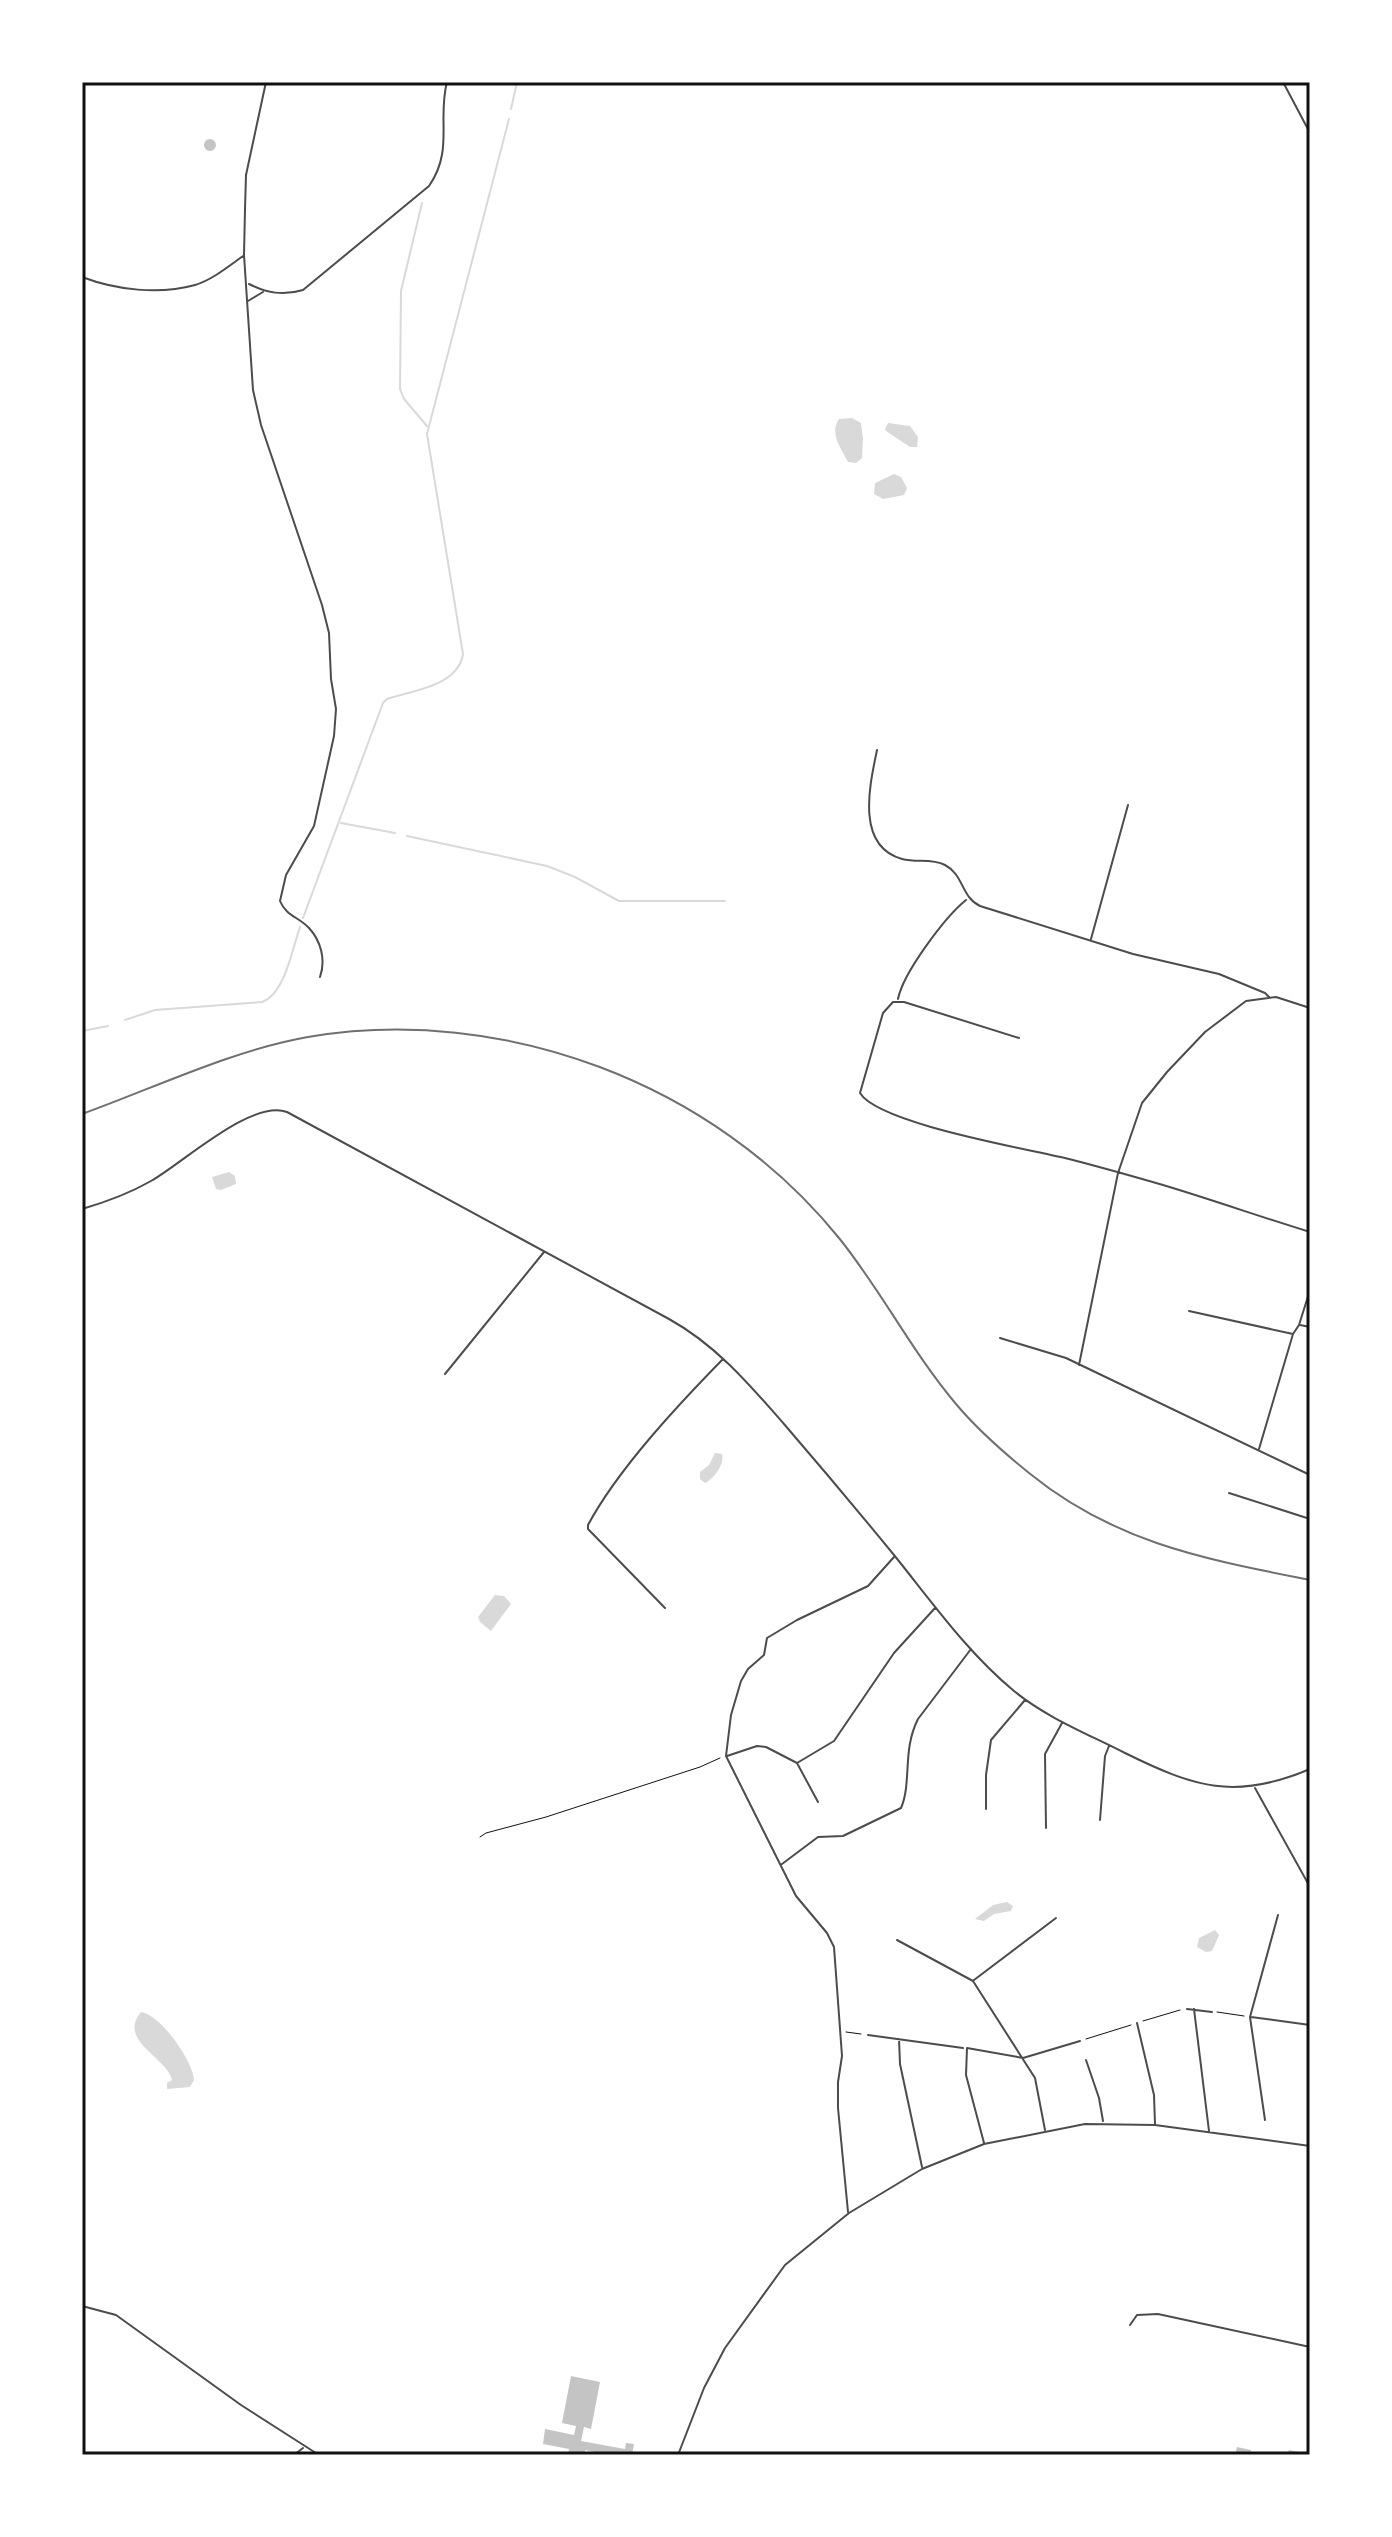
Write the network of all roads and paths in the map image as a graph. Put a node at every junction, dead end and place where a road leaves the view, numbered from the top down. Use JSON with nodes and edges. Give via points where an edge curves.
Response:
{"nodes":[{"id":1,"x":266,"y":82,"type":"edge"},
{"id":2,"x":447,"y":82,"type":"edge"},
{"id":3,"x":1283,"y":82,"type":"edge"},
{"id":4,"x":1310,"y":133,"type":"edge"},
{"id":5,"x":244,"y":255,"type":"junction"},
{"id":6,"x":82,"y":277,"type":"edge"},
{"id":7,"x":248,"y":284,"type":"junction"},
{"id":8,"x":264,"y":291,"type":"junction"},
{"id":9,"x":248,"y":301,"type":"junction"},
{"id":10,"x":877,"y":750,"type":"dead end"},
{"id":11,"x":1128,"y":805,"type":"dead end"},
{"id":12,"x":968,"y":899,"type":"junction"},
{"id":13,"x":1091,"y":941,"type":"junction"},
{"id":14,"x":320,"y":977,"type":"dead end"},
{"id":15,"x":1269,"y":997,"type":"junction"},
{"id":16,"x":898,"y":1000,"type":"junction"},
{"id":17,"x":1310,"y":1008,"type":"edge"},
{"id":18,"x":1019,"y":1038,"type":"dead end"},
{"id":19,"x":1118,"y":1173,"type":"junction"},
{"id":20,"x":82,"y":1209,"type":"edge"},
{"id":21,"x":1310,"y":1232,"type":"edge"},
{"id":22,"x":544,"y":1251,"type":"junction"},
{"id":23,"x":1310,"y":1290,"type":"edge"},
{"id":24,"x":1189,"y":1311,"type":"dead end"},
{"id":25,"x":1299,"y":1325,"type":"junction"},
{"id":26,"x":1310,"y":1327,"type":"edge"},
{"id":27,"x":1293,"y":1334,"type":"junction"},
{"id":28,"x":1000,"y":1338,"type":"dead end"},
{"id":29,"x":724,"y":1358,"type":"junction"},
{"id":30,"x":1079,"y":1365,"type":"junction"},
{"id":31,"x":445,"y":1374,"type":"dead end"},
{"id":32,"x":1259,"y":1451,"type":"junction"},
{"id":33,"x":1310,"y":1475,"type":"edge"},
{"id":34,"x":1229,"y":1493,"type":"dead end"},
{"id":35,"x":1310,"y":1519,"type":"edge"},
{"id":36,"x":894,"y":1556,"type":"junction"},
{"id":37,"x":665,"y":1608,"type":"dead end"},
{"id":38,"x":935,"y":1608,"type":"junction"},
{"id":39,"x":972,"y":1649,"type":"junction"},
{"id":40,"x":1025,"y":1699,"type":"junction"},
{"id":41,"x":1062,"y":1722,"type":"junction"},
{"id":42,"x":1109,"y":1745,"type":"junction"},
{"id":43,"x":726,"y":1756,"type":"junction"},
{"id":44,"x":797,"y":1763,"type":"junction"},
{"id":45,"x":1310,"y":1769,"type":"edge"},
{"id":46,"x":1254,"y":1786,"type":"junction"},
{"id":47,"x":818,"y":1802,"type":"dead end"},
{"id":48,"x":986,"y":1809,"type":"dead end"},
{"id":49,"x":1100,"y":1820,"type":"dead end"},
{"id":50,"x":1046,"y":1828,"type":"dead end"},
{"id":51,"x":480,"y":1837,"type":"dead end"},
{"id":52,"x":781,"y":1865,"type":"junction"},
{"id":53,"x":1310,"y":1887,"type":"edge"},
{"id":54,"x":1278,"y":1915,"type":"dead end"},
{"id":55,"x":1056,"y":1918,"type":"dead end"},
{"id":56,"x":897,"y":1940,"type":"dead end"},
{"id":57,"x":973,"y":1981,"type":"junction"},
{"id":58,"x":1187,"y":2009,"type":"joint"},
{"id":59,"x":1194,"y":2009,"type":"junction"},
{"id":60,"x":1212,"y":2012,"type":"joint"},
{"id":61,"x":1250,"y":2017,"type":"junction"},
{"id":62,"x":1137,"y":2023,"type":"junction"},
{"id":63,"x":1310,"y":2026,"type":"edge"},
{"id":64,"x":846,"y":2032,"type":"joint"},
{"id":65,"x":840,"y":2033,"type":"junction"},
{"id":66,"x":868,"y":2035,"type":"joint"},
{"id":67,"x":899,"y":2039,"type":"junction"},
{"id":68,"x":1080,"y":2041,"type":"joint"},
{"id":69,"x":965,"y":2048,"type":"junction"},
{"id":70,"x":1023,"y":2058,"type":"junction"},
{"id":71,"x":1086,"y":2060,"type":"dead end"},
{"id":72,"x":1265,"y":2120,"type":"dead end"},
{"id":73,"x":1103,"y":2123,"type":"junction"},
{"id":74,"x":1155,"y":2125,"type":"junction"},
{"id":75,"x":1045,"y":2131,"type":"junction"},
{"id":76,"x":1209,"y":2132,"type":"junction"},
{"id":77,"x":984,"y":2144,"type":"junction"},
{"id":78,"x":1310,"y":2146,"type":"edge"},
{"id":79,"x":922,"y":2169,"type":"junction"},
{"id":80,"x":849,"y":2213,"type":"junction"},
{"id":81,"x":82,"y":2306,"type":"edge"},
{"id":82,"x":1130,"y":2325,"type":"dead end"},
{"id":83,"x":1310,"y":2347,"type":"edge"},
{"id":84,"x":304,"y":2447,"type":"junction"},
{"id":85,"x":294,"y":2455,"type":"edge"},
{"id":86,"x":319,"y":2455,"type":"edge"},
{"id":87,"x":678,"y":2455,"type":"edge"}],
"edges":[{"from":1,"to":5,"type":"street","via":[[246,175]]},
{"from":2,"to":8,"type":"street","via":[[442,104],[444,152],[429,186],[303,290]]},
{"from":3,"to":4,"type":"street"},
{"from":5,"to":6,"type":"street","via":[[195,285],[139,290]]},
{"from":5,"to":7,"type":"street"},
{"from":7,"to":8,"type":"street"},
{"from":7,"to":9,"type":"street"},
{"from":8,"to":9,"type":"street"},
{"from":9,"to":14,"type":"street","via":[[253,390],[261,425],[329,633],[334,736],[314,826],[286,875],[280,901],[313,935],[324,959]]},
{"from":10,"to":12,"type":"street","via":[[868,805],[878,841],[902,859],[950,868]]},
{"from":11,"to":13,"type":"street"},
{"from":12,"to":13,"type":"street"},
{"from":12,"to":16,"type":"street","via":[[936,931]]},
{"from":13,"to":15,"type":"street","via":[[1219,974]]},
{"from":15,"to":17,"type":"street"},
{"from":15,"to":19,"type":"street","via":[[1239,1005],[1167,1072],[1142,1103]]},
{"from":16,"to":18,"type":"street"},
{"from":16,"to":19,"type":"street","via":[[883,1013],[862,1080],[864,1100],[943,1129]]},
{"from":19,"to":21,"type":"street"},
{"from":19,"to":30,"type":"street"},
{"from":20,"to":22,"type":"street","via":[[145,1185],[241,1122],[281,1109]]},
{"from":22,"to":29,"type":"street","via":[[684,1328]]},
{"from":22,"to":31,"type":"street"},
{"from":23,"to":25,"type":"street"},
{"from":24,"to":27,"type":"street"},
{"from":25,"to":26,"type":"street"},
{"from":25,"to":27,"type":"street"},
{"from":27,"to":32,"type":"street"},
{"from":28,"to":30,"type":"street"},
{"from":29,"to":36,"type":"street"},
{"from":29,"to":37,"type":"street","via":[[609,1491],[588,1525]]},
{"from":30,"to":32,"type":"street"},
{"from":32,"to":33,"type":"street"},
{"from":34,"to":35,"type":"street"},
{"from":36,"to":38,"type":"street"},
{"from":36,"to":43,"type":"street","via":[[868,1586],[767,1638],[762,1658],[741,1681]]},
{"from":38,"to":39,"type":"street"},
{"from":38,"to":44,"type":"street","via":[[894,1653],[834,1741]]},
{"from":39,"to":40,"type":"street"},
{"from":39,"to":52,"type":"street","via":[[913,1729],[901,1808],[843,1836],[818,1837]]},
{"from":40,"to":41,"type":"street"},
{"from":40,"to":48,"type":"street","via":[[991,1740]]},
{"from":41,"to":42,"type":"street"},
{"from":41,"to":50,"type":"street","via":[[1045,1754]]},
{"from":42,"to":46,"type":"street","via":[[1195,1783]]},
{"from":42,"to":49,"type":"street"},
{"from":43,"to":44,"type":"street","via":[[757,1746]]},
{"from":43,"to":51,"type":"path"},
{"from":43,"to":52,"type":"street"},
{"from":44,"to":47,"type":"street"},
{"from":45,"to":46,"type":"street"},
{"from":46,"to":53,"type":"street"},
{"from":52,"to":65,"type":"street","via":[[796,1896],[834,1947]]},
{"from":54,"to":61,"type":"street"},
{"from":55,"to":57,"type":"street"},
{"from":56,"to":57,"type":"street"},
{"from":57,"to":70,"type":"street"},
{"from":58,"to":59,"type":"street"},
{"from":58,"to":62,"type":"path"},
{"from":59,"to":60,"type":"street"},
{"from":59,"to":76,"type":"street"},
{"from":60,"to":61,"type":"path"},
{"from":61,"to":63,"type":"street"},
{"from":61,"to":72,"type":"street"},
{"from":62,"to":68,"type":"path"},
{"from":62,"to":74,"type":"street","via":[[1154,2095]]},
{"from":64,"to":65,"type":"street"},
{"from":64,"to":66,"type":"path"},
{"from":65,"to":80,"type":"street","via":[[838,2108]]},
{"from":66,"to":67,"type":"street"},
{"from":67,"to":69,"type":"street"},
{"from":67,"to":79,"type":"street"},
{"from":68,"to":70,"type":"street"},
{"from":69,"to":70,"type":"street"},
{"from":69,"to":77,"type":"street","via":[[966,2075]]},
{"from":70,"to":75,"type":"street","via":[[1039,2088]]},
{"from":71,"to":73,"type":"street"},
{"from":73,"to":74,"type":"street"},
{"from":73,"to":75,"type":"street"},
{"from":74,"to":76,"type":"street"},
{"from":75,"to":77,"type":"street"},
{"from":76,"to":78,"type":"street"},
{"from":77,"to":79,"type":"street"},
{"from":79,"to":80,"type":"street"},
{"from":80,"to":87,"type":"street","via":[[785,2265],[748,2313],[709,2376]]},
{"from":81,"to":84,"type":"street","via":[[116,2315]]},
{"from":82,"to":83,"type":"street","via":[[1137,2315],[1158,2314]]},
{"from":84,"to":85,"type":"street"},
{"from":84,"to":86,"type":"street"}]}
